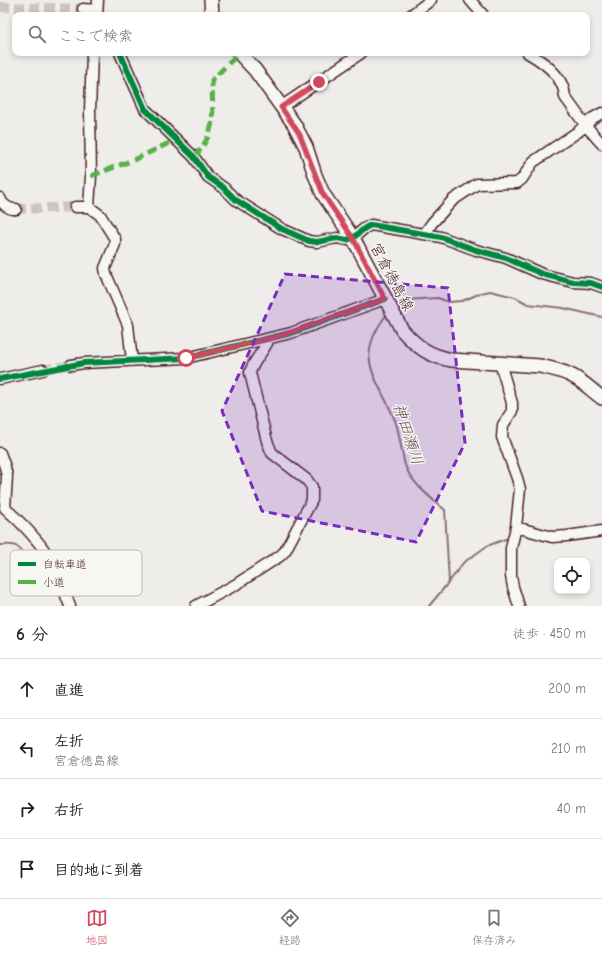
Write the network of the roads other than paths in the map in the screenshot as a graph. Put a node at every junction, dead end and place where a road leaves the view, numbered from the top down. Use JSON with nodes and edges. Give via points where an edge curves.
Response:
{"nodes":[{"id":1,"x":211,"y":0,"type":"edge"},
{"id":2,"x":431,"y":0,"type":"edge"},
{"id":3,"x":470,"y":0,"type":"edge"},
{"id":4,"x":97,"y":8,"type":"edge"},
{"id":5,"x":83,"y":9,"type":"tunnel mouth"},
{"id":6,"x":212,"y":12,"type":"edge"},
{"id":7,"x":415,"y":12,"type":"edge"},
{"id":8,"x":480,"y":12,"type":"edge"},
{"id":9,"x":92,"y":56,"type":"edge"},
{"id":10,"x":121,"y":56,"type":"edge"},
{"id":11,"x":242,"y":56,"type":"edge"},
{"id":12,"x":357,"y":56,"type":"edge"},
{"id":13,"x":532,"y":56,"type":"edge"},
{"id":14,"x":281,"y":107,"type":"junction"},
{"id":15,"x":602,"y":112,"type":"edge"},
{"id":16,"x":586,"y":126,"type":"junction"},
{"id":17,"x":602,"y":144,"type":"edge"},
{"id":18,"x":0,"y":198,"type":"edge"},
{"id":19,"x":75,"y":207,"type":"tunnel mouth"},
{"id":20,"x":89,"y":207,"type":"junction"},
{"id":21,"x":16,"y":209,"type":"tunnel mouth"},
{"id":22,"x":425,"y":233,"type":"junction"},
{"id":23,"x":353,"y":238,"type":"junction"},
{"id":24,"x":602,"y":287,"type":"edge"},
{"id":25,"x":385,"y":299,"type":"junction"},
{"id":26,"x":269,"y":339,"type":"junction"},
{"id":27,"x":132,"y":361,"type":"junction"},
{"id":28,"x":500,"y":363,"type":"junction"},
{"id":29,"x":71,"y":365,"type":"tunnel mouth"},
{"id":30,"x":43,"y":370,"type":"tunnel mouth"},
{"id":31,"x":0,"y":379,"type":"edge"},
{"id":32,"x":602,"y":398,"type":"edge"},
{"id":33,"x":0,"y":453,"type":"edge"},
{"id":34,"x":516,"y":527,"type":"junction"},
{"id":35,"x":602,"y":531,"type":"edge"},
{"id":36,"x":44,"y":550,"type":"edge"},
{"id":37,"x":66,"y":596,"type":"edge"},
{"id":38,"x":70,"y":606,"type":"edge"},
{"id":39,"x":196,"y":606,"type":"edge"},
{"id":40,"x":519,"y":606,"type":"edge"}],
"edges":[{"from":1,"to":6,"type":"main road"},
{"from":2,"to":7,"type":"street"},
{"from":3,"to":8,"type":"street"},
{"from":4,"to":5,"type":"street"},
{"from":9,"to":20,"type":"street"},
{"from":10,"to":23,"type":"street","via":[[145,109],[194,156],[208,177],[236,200],[309,241]]},
{"from":11,"to":14,"type":"main road","name":"宮倉徳島線"},
{"from":12,"to":14,"type":"street"},
{"from":13,"to":16,"type":"street","via":[[549,67],[565,91],[565,97]]},
{"from":14,"to":23,"type":"main road","name":"宮倉徳島線","via":[[300,135],[323,194]]},
{"from":15,"to":16,"type":"street"},
{"from":16,"to":17,"type":"street"},
{"from":16,"to":22,"type":"street","via":[[533,162],[517,183],[477,184],[453,200]]},
{"from":18,"to":21,"type":"street","via":[[2,203],[12,210]]},
{"from":19,"to":20,"type":"street"},
{"from":20,"to":27,"type":"street","via":[[100,215],[115,239],[105,268],[128,325]]},
{"from":22,"to":23,"type":"street","via":[[371,225]]},
{"from":22,"to":24,"type":"street","via":[[506,258],[542,274]]},
{"from":23,"to":25,"type":"main road","name":"宮倉徳島線"},
{"from":25,"to":26,"type":"street"},
{"from":25,"to":28,"type":"main road","name":"宮倉徳島線","via":[[402,330],[427,353],[452,360]]},
{"from":26,"to":27,"type":"street","via":[[186,358]]},
{"from":26,"to":39,"type":"street","via":[[252,365],[250,373],[267,441],[272,453],[312,487],[312,500],[280,556]]},
{"from":27,"to":29,"type":"street"},
{"from":28,"to":32,"type":"main road","name":"宮倉徳島線","via":[[540,366],[568,374]]},
{"from":28,"to":34,"type":"street","via":[[512,403],[512,411],[503,425],[502,437],[520,489]]},
{"from":30,"to":31,"type":"street"},
{"from":33,"to":36,"type":"street","via":[[7,476],[5,508],[26,527]]},
{"from":34,"to":35,"type":"street","via":[[552,537]]},
{"from":34,"to":40,"type":"street","via":[[511,548],[511,576]]},
{"from":37,"to":38,"type":"street"}]}
